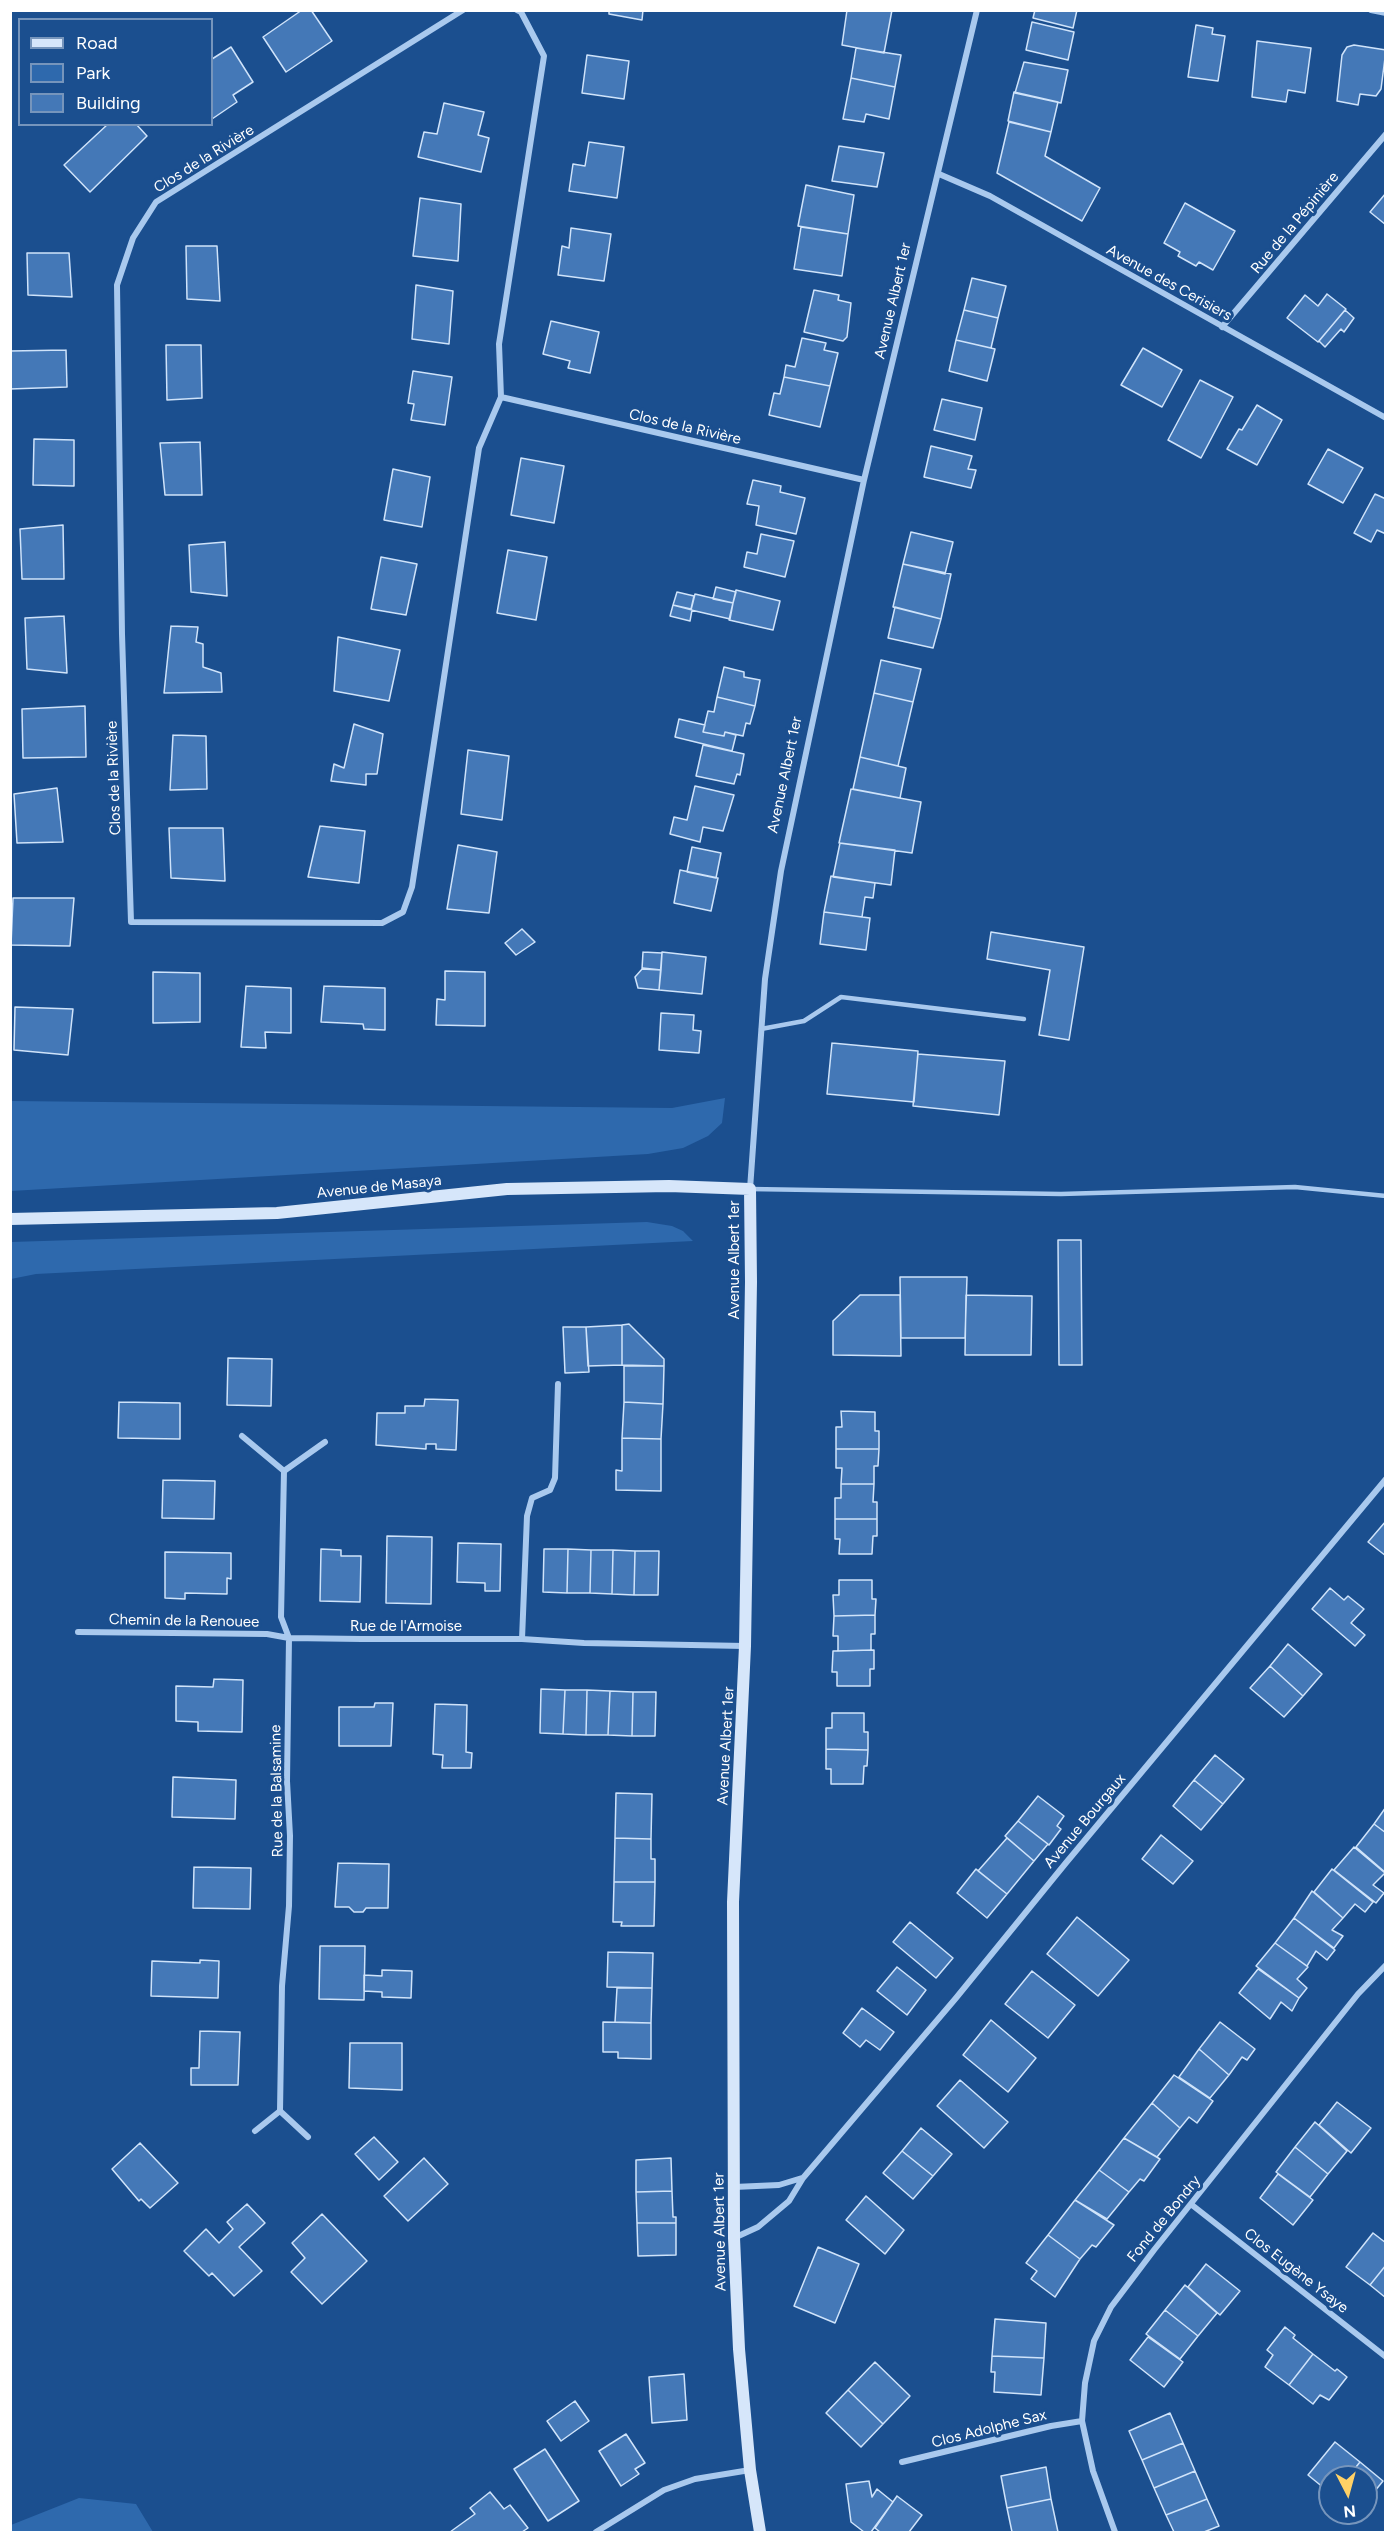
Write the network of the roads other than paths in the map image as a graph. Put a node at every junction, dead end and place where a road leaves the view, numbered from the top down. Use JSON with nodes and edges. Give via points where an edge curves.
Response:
{"nodes":[{"id":1,"x":463,"y":10,"type":"edge"},
{"id":2,"x":977,"y":10,"type":"edge"},
{"id":3,"x":1371,"y":10,"type":"edge"},
{"id":4,"x":520,"y":11,"type":"edge"},
{"id":5,"x":1386,"y":13,"type":"edge"},
{"id":6,"x":1386,"y":134,"type":"edge"},
{"id":7,"x":939,"y":174,"type":"junction"},
{"id":8,"x":1222,"y":327,"type":"junction"},
{"id":9,"x":501,"y":397,"type":"junction"},
{"id":10,"x":1386,"y":418,"type":"edge"},
{"id":11,"x":864,"y":480,"type":"junction"},
{"id":12,"x":1024,"y":1019,"type":"dead end"},
{"id":13,"x":761,"y":1029,"type":"junction"},
{"id":14,"x":750,"y":1189,"type":"junction"},
{"id":15,"x":1386,"y":1196,"type":"edge"},
{"id":16,"x":10,"y":1219,"type":"edge"},
{"id":17,"x":558,"y":1384,"type":"dead end"},
{"id":18,"x":242,"y":1436,"type":"dead end"},
{"id":19,"x":325,"y":1442,"type":"dead end"},
{"id":20,"x":284,"y":1471,"type":"junction"},
{"id":21,"x":1386,"y":1479,"type":"edge"},
{"id":22,"x":78,"y":1632,"type":"dead end"},
{"id":23,"x":289,"y":1638,"type":"junction"},
{"id":24,"x":522,"y":1639,"type":"junction"},
{"id":25,"x":745,"y":1646,"type":"junction"},
{"id":26,"x":1386,"y":1965,"type":"edge"},
{"id":27,"x":280,"y":2112,"type":"junction"},
{"id":28,"x":255,"y":2132,"type":"dead end"},
{"id":29,"x":308,"y":2137,"type":"dead end"},
{"id":30,"x":803,"y":2178,"type":"junction"},
{"id":31,"x":734,"y":2187,"type":"junction"},
{"id":32,"x":1192,"y":2205,"type":"junction"},
{"id":33,"x":734,"y":2238,"type":"junction"},
{"id":34,"x":1386,"y":2357,"type":"edge"},
{"id":35,"x":1082,"y":2421,"type":"junction"},
{"id":36,"x":902,"y":2462,"type":"dead end"},
{"id":37,"x":750,"y":2470,"type":"junction"},
{"id":38,"x":596,"y":2532,"type":"edge"},
{"id":39,"x":760,"y":2532,"type":"edge"},
{"id":40,"x":1114,"y":2532,"type":"edge"}],
"edges":[{"from":1,"to":9,"type":"street","name":"Clos de la Rivière","via":[[156,202],[133,238],[117,285],[130,922],[381,923],[403,912],[412,887],[479,448]]},
{"from":2,"to":7,"type":"street","name":"Avenue Albert 1er"},
{"from":3,"to":5,"type":"street"},
{"from":4,"to":9,"type":"street","name":"Clos de la Rivière","via":[[544,56],[499,344]]},
{"from":6,"to":8,"type":"street","name":"Rue de la Pépinière"},
{"from":7,"to":8,"type":"street","name":"Avenue des Cerisiers","via":[[990,196]]},
{"from":7,"to":11,"type":"street","name":"Avenue Albert 1er"},
{"from":8,"to":10,"type":"street","name":"Avenue des Cerisiers"},
{"from":9,"to":11,"type":"street","name":"Clos de la Rivière"},
{"from":11,"to":13,"type":"street","name":"Avenue Albert 1er","via":[[782,871]]},
{"from":12,"to":13,"type":"lane","via":[[841,997],[804,1021]]},
{"from":13,"to":14,"type":"street","name":"Avenue Albert 1er"},
{"from":14,"to":15,"type":"lane","via":[[1061,1194],[1295,1187]]},
{"from":14,"to":16,"type":"main road","name":"Avenue de Masaya","via":[[507,1189],[277,1213]]},
{"from":14,"to":25,"type":"main road","name":"Avenue Albert 1er"},
{"from":17,"to":24,"type":"street","via":[[555,1478],[550,1490],[532,1498],[526,1516]]},
{"from":18,"to":20,"type":"street"},
{"from":19,"to":20,"type":"street"},
{"from":20,"to":23,"type":"street","name":"Rue de la Balsamine","via":[[281,1617]]},
{"from":21,"to":30,"type":"street","name":"Avenue Bourgaux"},
{"from":22,"to":23,"type":"street","name":"Chemin de la Renouee","via":[[267,1634]]},
{"from":23,"to":24,"type":"street","name":"Rue de l'Armoise"},
{"from":23,"to":27,"type":"street","name":"Rue de la Balsamine","via":[[289,1906],[282,1986]]},
{"from":24,"to":25,"type":"street","name":"Rue de l'Armoise"},
{"from":25,"to":31,"type":"main road","name":"Avenue Albert 1er","via":[[733,1902]]},
{"from":26,"to":32,"type":"street","name":"Fond de Bondry","via":[[1358,1994]]},
{"from":27,"to":28,"type":"street"},
{"from":27,"to":29,"type":"street"},
{"from":30,"to":31,"type":"street","via":[[779,2185]]},
{"from":30,"to":33,"type":"street","name":"Avenue Bourgaux","via":[[771,2218]]},
{"from":31,"to":33,"type":"main road","name":"Avenue Albert 1er"},
{"from":32,"to":34,"type":"street","name":"Clos Eugène Ysaye"},
{"from":32,"to":35,"type":"street","name":"Fond de Bondry","via":[[1111,2307],[1094,2341]]},
{"from":33,"to":37,"type":"main road","name":"Avenue Albert 1er","via":[[738,2349]]},
{"from":35,"to":36,"type":"street","name":"Clos Adolphe Sax"},
{"from":35,"to":40,"type":"street","name":"Fond de Bondry","via":[[1093,2471]]},
{"from":37,"to":38,"type":"street","via":[[664,2490]]},
{"from":37,"to":39,"type":"main road","name":"Avenue Albert 1er"}]}
